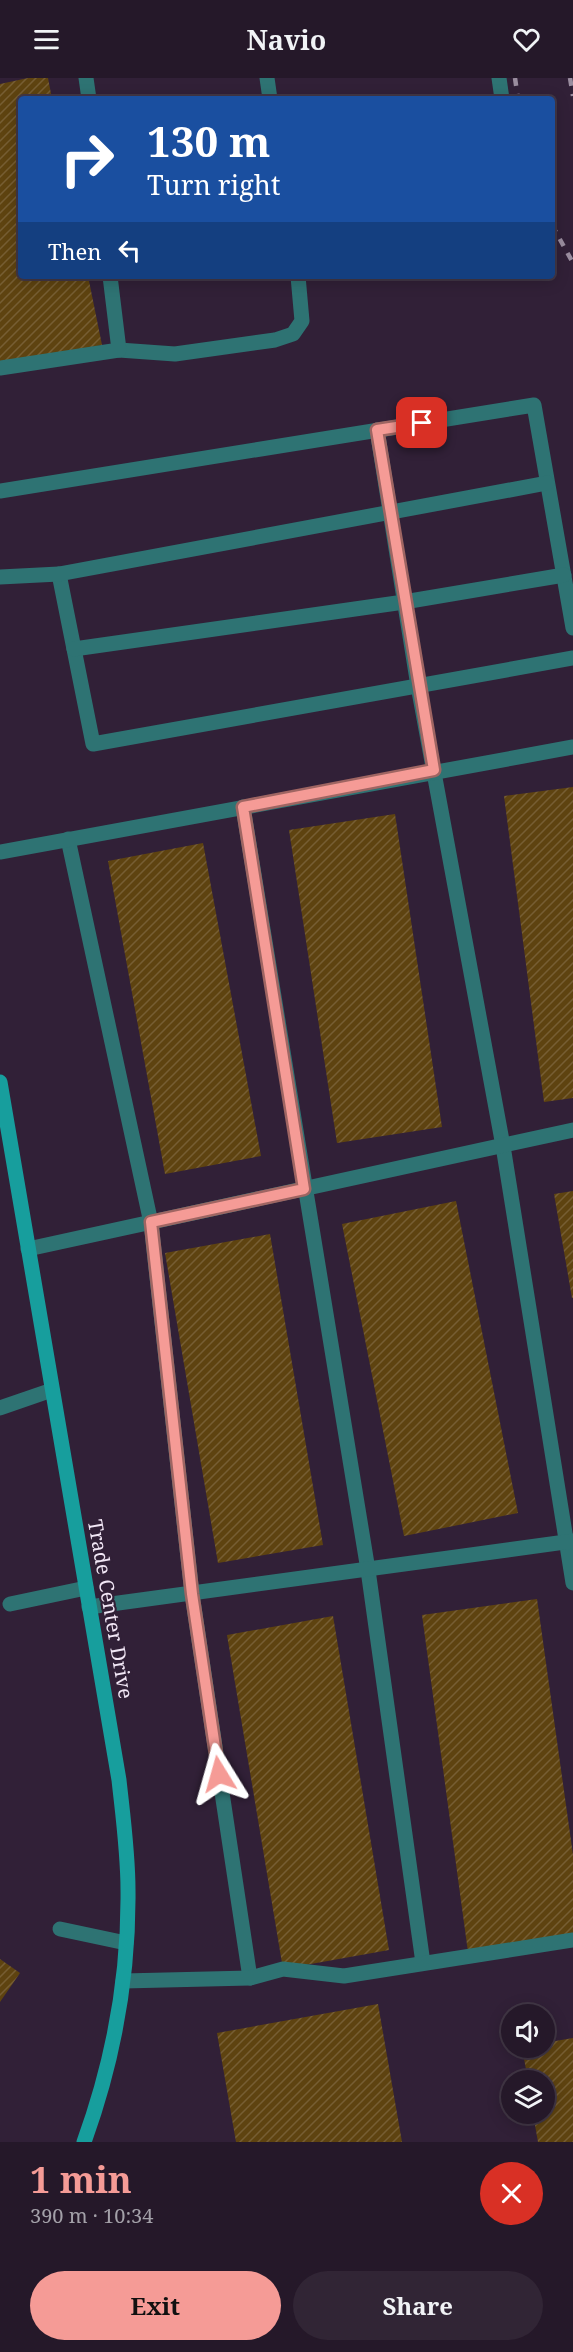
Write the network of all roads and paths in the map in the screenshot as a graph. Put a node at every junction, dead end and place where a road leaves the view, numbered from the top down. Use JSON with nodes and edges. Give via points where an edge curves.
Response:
{"nodes":[{"id":1,"x":86,"y":78,"type":"edge"},
{"id":2,"x":267,"y":78,"type":"edge"},
{"id":3,"x":499,"y":78,"type":"edge"},
{"id":4,"x":89,"y":96,"type":"edge"},
{"id":5,"x":270,"y":96,"type":"edge"},
{"id":6,"x":502,"y":96,"type":"edge"},
{"id":7,"x":110,"y":279,"type":"edge"},
{"id":8,"x":298,"y":279,"type":"edge"},
{"id":9,"x":119,"y":350,"type":"junction"},
{"id":10,"x":0,"y":368,"type":"edge"},
{"id":11,"x":377,"y":430,"type":"junction"},
{"id":12,"x":548,"y":483,"type":"junction"},
{"id":13,"x":0,"y":491,"type":"edge"},
{"id":14,"x":390,"y":512,"type":"junction"},
{"id":15,"x":59,"y":574,"type":"junction"},
{"id":16,"x":564,"y":575,"type":"junction"},
{"id":17,"x":0,"y":577,"type":"edge"},
{"id":18,"x":404,"y":602,"type":"junction"},
{"id":19,"x":573,"y":628,"type":"edge"},
{"id":20,"x":74,"y":649,"type":"junction"},
{"id":21,"x":573,"y":658,"type":"edge"},
{"id":22,"x":418,"y":686,"type":"junction"},
{"id":23,"x":573,"y":747,"type":"edge"},
{"id":24,"x":434,"y":770,"type":"junction"},
{"id":25,"x":243,"y":807,"type":"junction"},
{"id":26,"x":68,"y":839,"type":"junction"},
{"id":27,"x":0,"y":852,"type":"edge"},
{"id":28,"x":0,"y":1082,"type":"edge"},
{"id":29,"x":2,"y":1108,"type":"edge"},
{"id":30,"x":573,"y":1130,"type":"edge"},
{"id":31,"x":502,"y":1146,"type":"junction"},
{"id":32,"x":304,"y":1189,"type":"junction"},
{"id":33,"x":151,"y":1222,"type":"junction"},
{"id":34,"x":28,"y":1249,"type":"junction"},
{"id":35,"x":52,"y":1390,"type":"junction"},
{"id":36,"x":0,"y":1408,"type":"edge"},
{"id":37,"x":570,"y":1542,"type":"edge"},
{"id":38,"x":368,"y":1569,"type":"junction"},
{"id":39,"x":573,"y":1583,"type":"edge"},
{"id":40,"x":86,"y":1588,"type":"junction"},
{"id":41,"x":192,"y":1594,"type":"junction"},
{"id":42,"x":10,"y":1604,"type":"dead end"},
{"id":43,"x":89,"y":1607,"type":"junction"},
{"id":44,"x":60,"y":1929,"type":"dead end"},
{"id":45,"x":573,"y":1940,"type":"edge"},
{"id":46,"x":126,"y":1943,"type":"junction"},
{"id":47,"x":423,"y":1963,"type":"junction"},
{"id":48,"x":250,"y":1978,"type":"junction"},
{"id":49,"x":123,"y":1981,"type":"junction"},
{"id":50,"x":84,"y":2142,"type":"edge"}],
"edges":[{"from":1,"to":4,"type":"lane"},
{"from":2,"to":5,"type":"lane"},
{"from":3,"to":6,"type":"lane"},
{"from":7,"to":9,"type":"lane"},
{"from":8,"to":9,"type":"lane","via":[[302,321],[293,334],[175,354]]},
{"from":9,"to":10,"type":"lane"},
{"from":11,"to":12,"type":"lane","via":[[534,405]]},
{"from":11,"to":13,"type":"lane"},
{"from":11,"to":14,"type":"lane"},
{"from":12,"to":14,"type":"lane"},
{"from":12,"to":16,"type":"lane"},
{"from":14,"to":15,"type":"lane"},
{"from":14,"to":18,"type":"lane"},
{"from":15,"to":17,"type":"lane"},
{"from":15,"to":20,"type":"lane"},
{"from":16,"to":18,"type":"lane"},
{"from":16,"to":19,"type":"lane"},
{"from":18,"to":20,"type":"lane"},
{"from":18,"to":22,"type":"lane"},
{"from":20,"to":22,"type":"lane","via":[[93,744]]},
{"from":21,"to":22,"type":"lane"},
{"from":22,"to":24,"type":"lane"},
{"from":23,"to":24,"type":"lane"},
{"from":24,"to":25,"type":"lane"},
{"from":24,"to":31,"type":"lane"},
{"from":25,"to":26,"type":"lane"},
{"from":25,"to":32,"type":"lane"},
{"from":26,"to":27,"type":"lane"},
{"from":26,"to":33,"type":"lane"},
{"from":28,"to":29,"type":"street","name":"Trade Center Drive"},
{"from":29,"to":34,"type":"street","name":"Trade Center Drive"},
{"from":30,"to":31,"type":"lane"},
{"from":31,"to":32,"type":"lane"},
{"from":31,"to":37,"type":"lane"},
{"from":32,"to":33,"type":"lane"},
{"from":32,"to":38,"type":"lane"},
{"from":33,"to":34,"type":"lane"},
{"from":33,"to":41,"type":"lane"},
{"from":34,"to":35,"type":"street","name":"Trade Center Drive"},
{"from":35,"to":36,"type":"lane"},
{"from":35,"to":40,"type":"street","name":"Trade Center Drive"},
{"from":37,"to":38,"type":"lane"},
{"from":37,"to":39,"type":"lane"},
{"from":38,"to":41,"type":"lane"},
{"from":38,"to":47,"type":"lane"},
{"from":40,"to":42,"type":"lane"},
{"from":40,"to":43,"type":"street","name":"Trade Center Drive"},
{"from":41,"to":43,"type":"lane"},
{"from":41,"to":48,"type":"lane"},
{"from":43,"to":46,"type":"street","name":"Trade Center Drive","via":[[120,1791],[128,1891]]},
{"from":44,"to":46,"type":"lane"},
{"from":45,"to":47,"type":"lane"},
{"from":46,"to":49,"type":"street","name":"Trade Center Drive"},
{"from":47,"to":48,"type":"lane","via":[[344,1976],[283,1969]]},
{"from":48,"to":49,"type":"lane"},
{"from":49,"to":50,"type":"street","name":"Trade Center Drive","via":[[114,2036]]}]}
